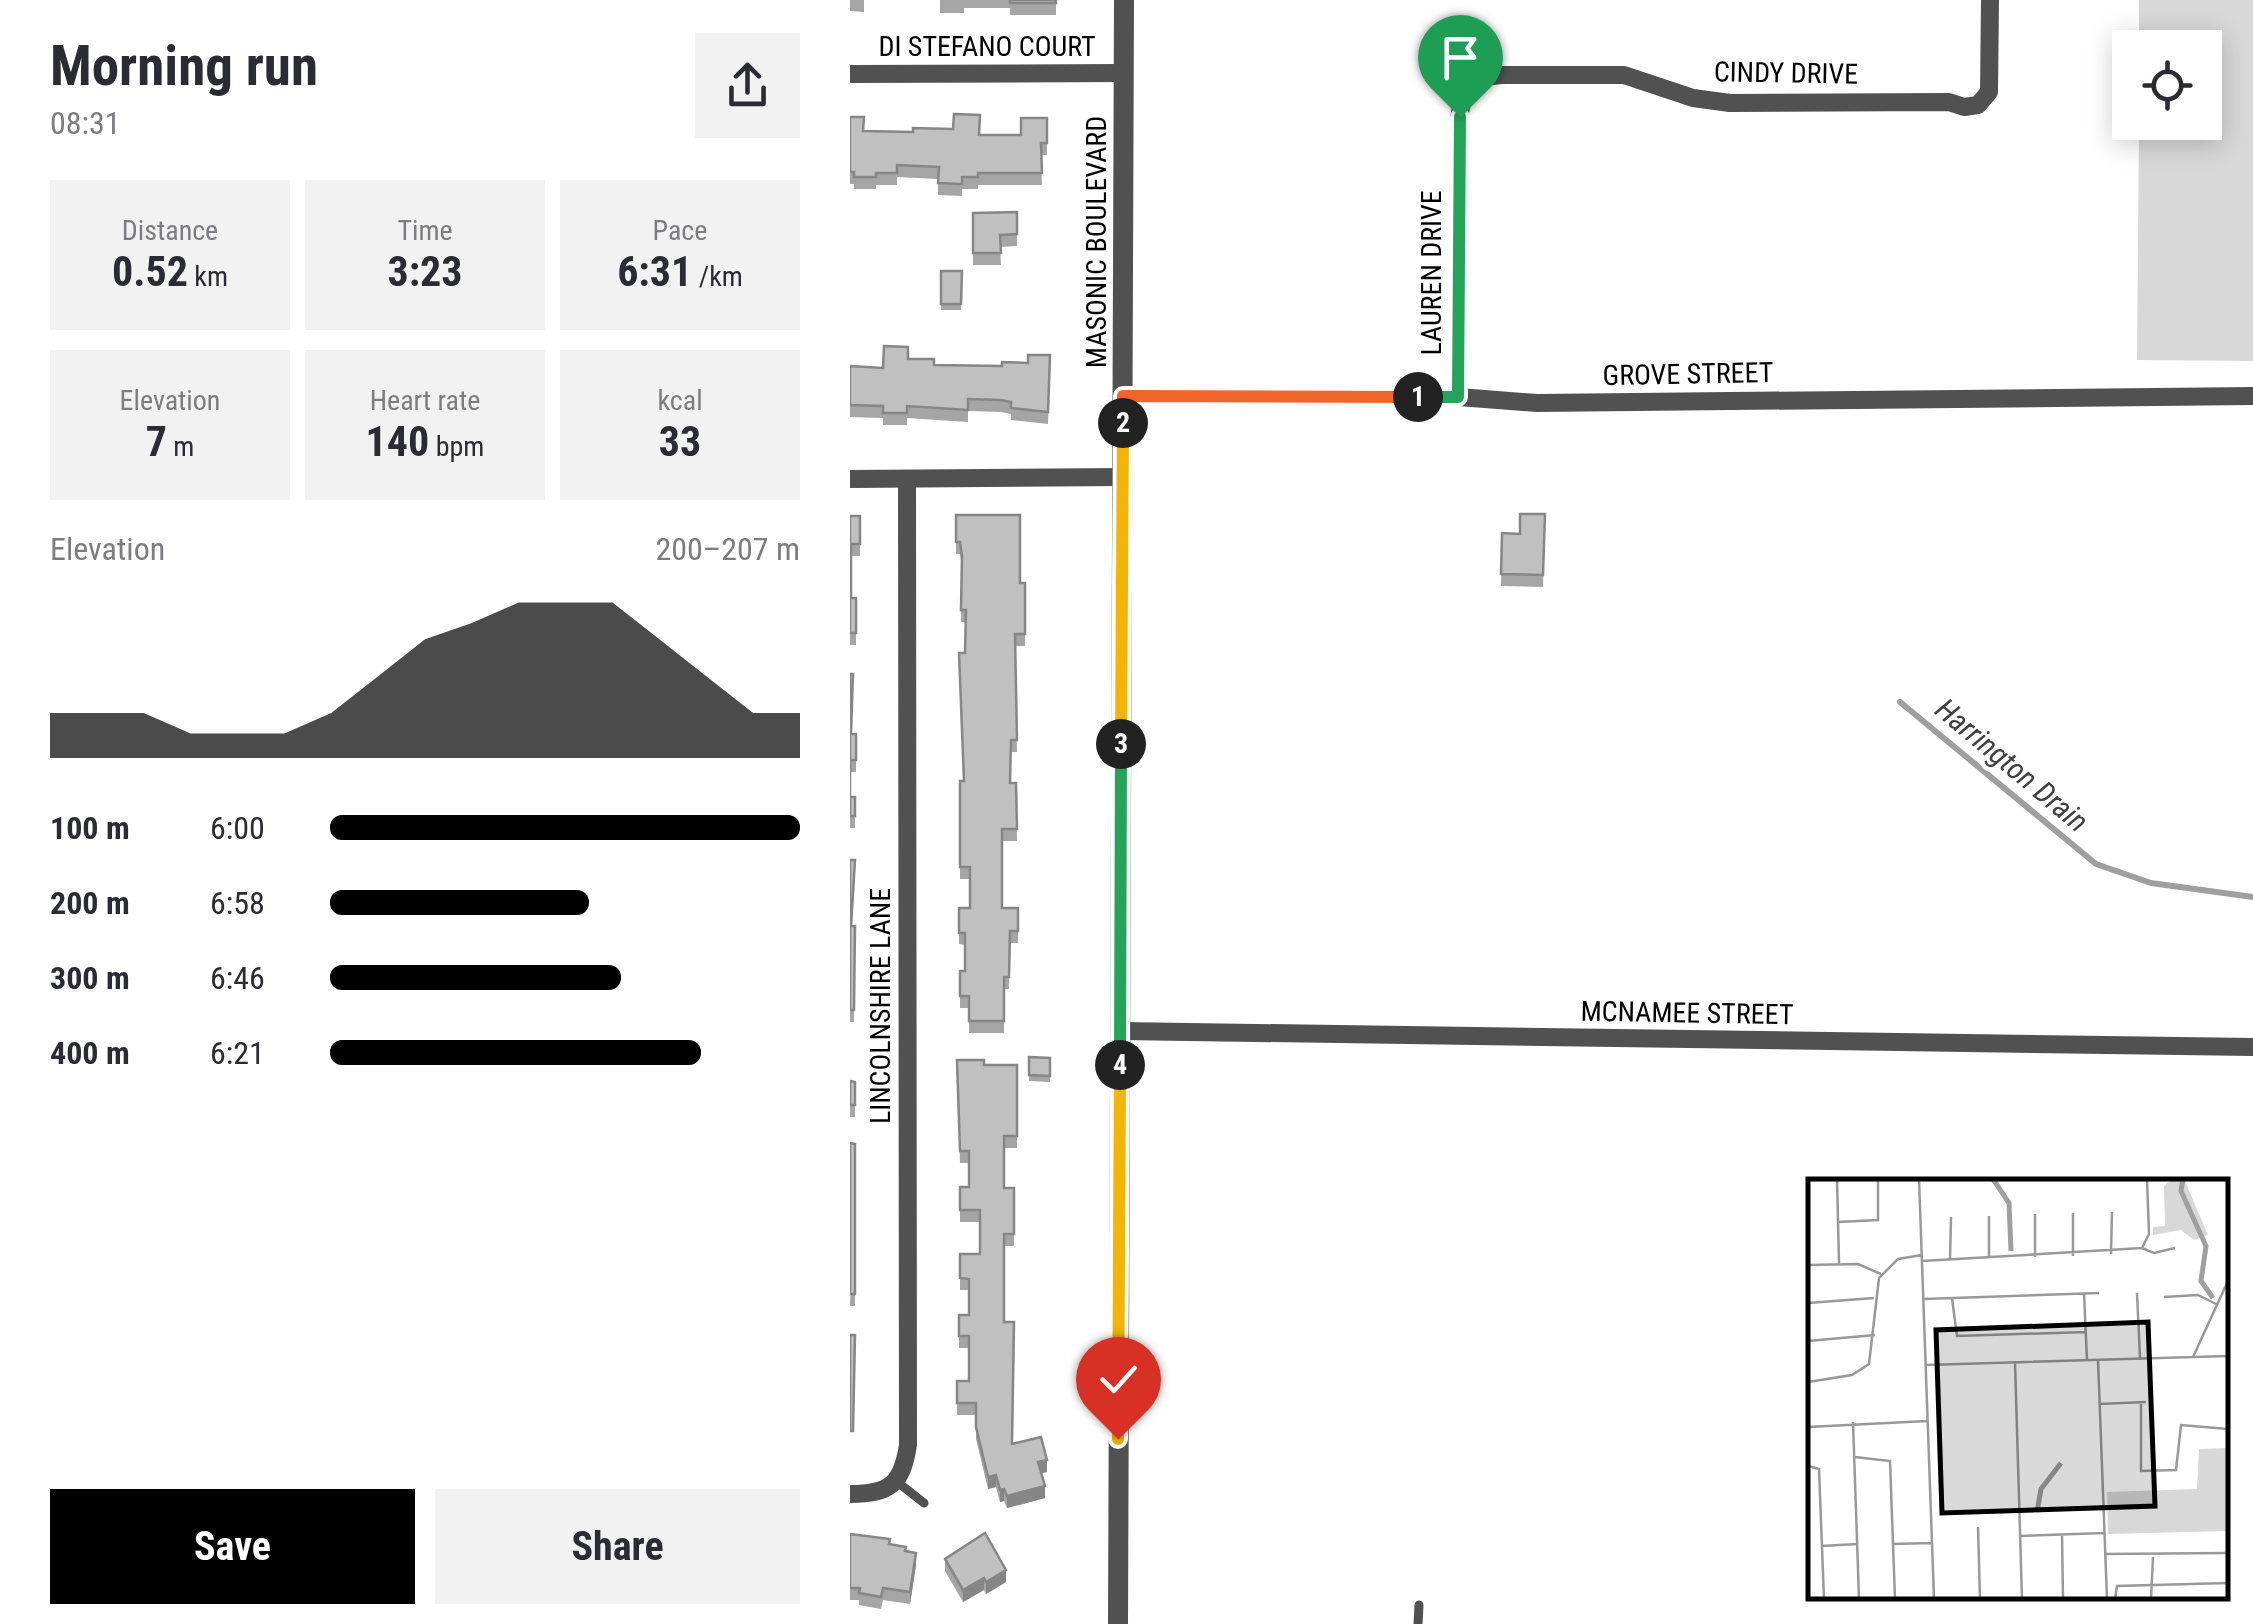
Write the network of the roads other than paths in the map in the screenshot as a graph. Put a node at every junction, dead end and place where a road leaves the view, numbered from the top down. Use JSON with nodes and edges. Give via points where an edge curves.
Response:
{"nodes":[{"id":1,"x":1124,"y":0,"type":"edge"},
{"id":2,"x":1990,"y":0,"type":"edge"},
{"id":3,"x":1461,"y":36,"type":"dead end"},
{"id":4,"x":850,"y":74,"type":"edge"},
{"id":5,"x":1123,"y":74,"type":"junction"},
{"id":6,"x":1476,"y":78,"type":"junction"},
{"id":7,"x":1123,"y":396,"type":"junction"},
{"id":8,"x":2253,"y":396,"type":"edge"},
{"id":9,"x":1458,"y":397,"type":"junction"},
{"id":10,"x":1123,"y":477,"type":"junction"},
{"id":11,"x":907,"y":478,"type":"junction"},
{"id":12,"x":850,"y":479,"type":"edge"},
{"id":13,"x":1120,"y":1032,"type":"junction"},
{"id":14,"x":2253,"y":1047,"type":"edge"},
{"id":15,"x":896,"y":1482,"type":"junction"},
{"id":16,"x":850,"y":1494,"type":"edge"},
{"id":17,"x":924,"y":1503,"type":"dead end"},
{"id":18,"x":1419,"y":1604,"type":"dead end"},
{"id":19,"x":1118,"y":1624,"type":"edge"},
{"id":20,"x":1418,"y":1624,"type":"edge"}],
"edges":[{"from":1,"to":5,"type":"street","name":"MASONIC BOULEVARD"},
{"from":2,"to":6,"type":"street","name":"CINDY DRIVE","via":[[1989,92],[1978,105],[1730,103],[1624,75]]},
{"from":3,"to":6,"type":"street"},
{"from":4,"to":5,"type":"street","name":"DI STEFANO COURT"},
{"from":5,"to":7,"type":"street","name":"MASONIC BOULEVARD"},
{"from":6,"to":9,"type":"street","name":"LAUREN DRIVE","via":[[1464,93],[1460,117]]},
{"from":7,"to":9,"type":"street","name":"GROVE STREET"},
{"from":7,"to":10,"type":"street","name":"MASONIC BOULEVARD"},
{"from":8,"to":9,"type":"street","name":"GROVE STREET","via":[[1536,402]]},
{"from":10,"to":11,"type":"street"},
{"from":10,"to":13,"type":"street","name":"MASONIC BOULEVARD"},
{"from":11,"to":12,"type":"street"},
{"from":11,"to":15,"type":"street","name":"LINCOLNSHIRE LANE","via":[[908,1445]]},
{"from":13,"to":14,"type":"street","name":"MCNAMEE STREET"},
{"from":13,"to":19,"type":"street","name":"MASONIC BOULEVARD"},
{"from":15,"to":16,"type":"street","via":[[872,1494]]},
{"from":15,"to":17,"type":"lane"},
{"from":18,"to":20,"type":"lane"}]}
